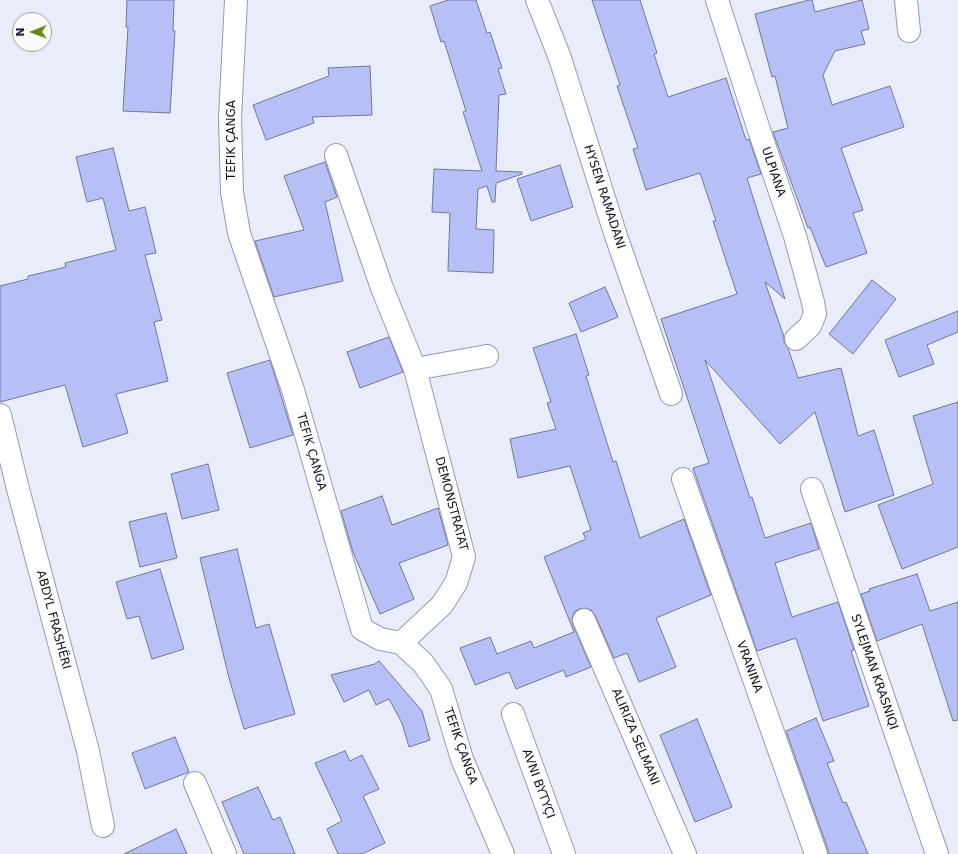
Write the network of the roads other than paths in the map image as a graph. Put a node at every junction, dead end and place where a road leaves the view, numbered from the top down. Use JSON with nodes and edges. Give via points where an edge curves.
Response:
{"nodes":[{"id":1,"x":236,"y":0,"type":"edge"},
{"id":2,"x":537,"y":0,"type":"edge"},
{"id":3,"x":718,"y":0,"type":"edge"},
{"id":4,"x":906,"y":0,"type":"edge"},
{"id":5,"x":909,"y":30,"type":"dead end"},
{"id":6,"x":336,"y":155,"type":"dead end"},
{"id":7,"x":796,"y":339,"type":"dead end"},
{"id":8,"x":487,"y":356,"type":"dead end"},
{"id":9,"x":415,"y":369,"type":"junction"},
{"id":10,"x":671,"y":394,"type":"dead end"},
{"id":11,"x":0,"y":415,"type":"edge"},
{"id":12,"x":682,"y":479,"type":"dead end"},
{"id":13,"x":812,"y":489,"type":"dead end"},
{"id":14,"x":584,"y":620,"type":"dead end"},
{"id":15,"x":402,"y":643,"type":"junction"},
{"id":16,"x":512,"y":714,"type":"dead end"},
{"id":17,"x":195,"y":784,"type":"dead end"},
{"id":18,"x":103,"y":826,"type":"dead end"},
{"id":19,"x":225,"y":854,"type":"edge"},
{"id":20,"x":503,"y":854,"type":"edge"},
{"id":21,"x":564,"y":854,"type":"edge"},
{"id":22,"x":685,"y":854,"type":"edge"},
{"id":23,"x":816,"y":854,"type":"edge"},
{"id":24,"x":937,"y":854,"type":"edge"}],
"edges":[{"from":1,"to":15,"type":"street","name":"TEFIK ÇANGA","via":[[230,118],[232,192],[239,233],[293,390],[362,629],[380,639]]},
{"from":2,"to":10,"type":"street","name":"HYSEN RAMADANI","via":[[560,58],[615,233]]},
{"from":3,"to":7,"type":"street","name":"ULPIANA","via":[[795,236],[813,302],[815,314],[810,326]]},
{"from":4,"to":5,"type":"street"},
{"from":6,"to":9,"type":"street","name":"DEMONSTRATAT","via":[[382,288]]},
{"from":8,"to":9,"type":"street"},
{"from":9,"to":15,"type":"street","name":"DEMONSTRATAT","via":[[464,557],[456,582],[442,605]]},
{"from":11,"to":18,"type":"street","name":"ABDYL FRASHËRI","via":[[88,750]]},
{"from":12,"to":23,"type":"street","name":"VRANINA"},
{"from":13,"to":24,"type":"street","name":"SYLEJMAN KRASNIQI"},
{"from":14,"to":22,"type":"street","name":"ALIRIZA SELMANI"},
{"from":15,"to":20,"type":"street","name":"TEFIK ÇANGA","via":[[423,663],[441,689],[462,759]]},
{"from":16,"to":21,"type":"street","name":"AVNI BYTYÇI"},
{"from":17,"to":19,"type":"street"}]}
